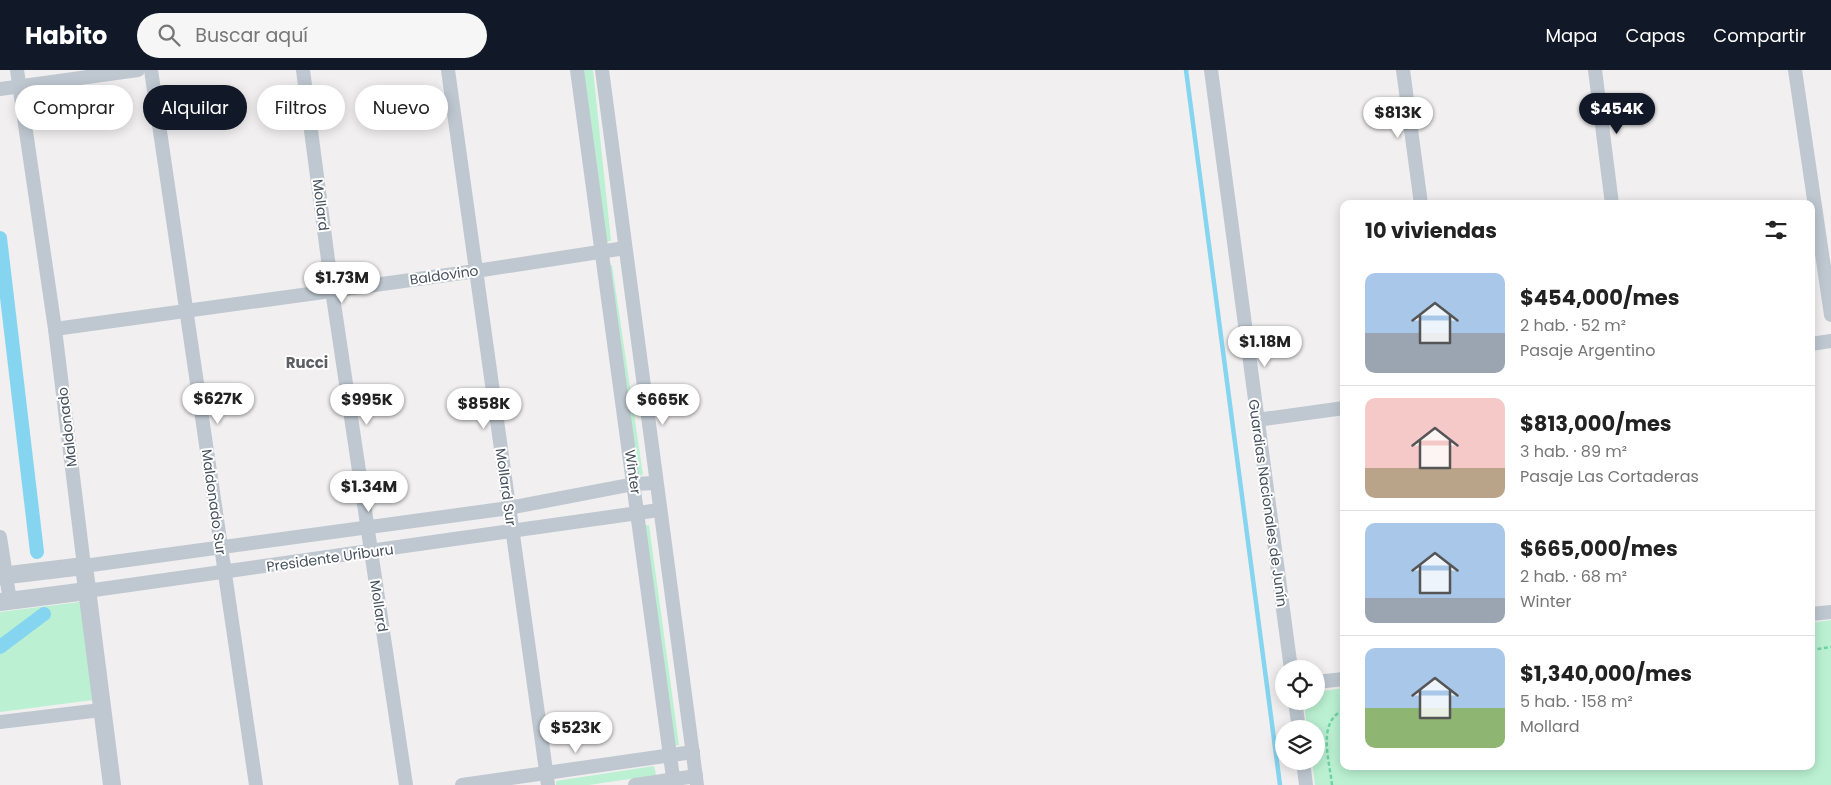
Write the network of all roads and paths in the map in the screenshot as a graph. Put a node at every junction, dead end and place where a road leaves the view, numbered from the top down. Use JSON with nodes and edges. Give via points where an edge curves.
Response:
{"nodes":[{"id":1,"x":17,"y":70,"type":"edge"},
{"id":2,"x":138,"y":70,"type":"edge"},
{"id":3,"x":151,"y":70,"type":"edge"},
{"id":4,"x":303,"y":70,"type":"edge"},
{"id":5,"x":448,"y":70,"type":"edge"},
{"id":6,"x":577,"y":70,"type":"edge"},
{"id":7,"x":602,"y":70,"type":"edge"},
{"id":8,"x":1211,"y":70,"type":"edge"},
{"id":9,"x":1403,"y":70,"type":"edge"},
{"id":10,"x":1595,"y":70,"type":"edge"},
{"id":11,"x":1795,"y":70,"type":"edge"},
{"id":12,"x":19,"y":85,"type":"edge"},
{"id":13,"x":26,"y":85,"type":"edge"},
{"id":14,"x":15,"y":87,"type":"edge"},
{"id":15,"x":0,"y":89,"type":"edge"},
{"id":16,"x":26,"y":130,"type":"edge"},
{"id":17,"x":1420,"y":200,"type":"edge"},
{"id":18,"x":1611,"y":200,"type":"edge"},
{"id":19,"x":1814,"y":200,"type":"edge"},
{"id":20,"x":1815,"y":206,"type":"edge"},
{"id":21,"x":625,"y":248,"type":"junction"},
{"id":22,"x":602,"y":251,"type":"junction"},
{"id":23,"x":476,"y":271,"type":"junction"},
{"id":24,"x":332,"y":290,"type":"junction"},
{"id":25,"x":186,"y":311,"type":"junction"},
{"id":26,"x":1831,"y":315,"type":"edge"},
{"id":27,"x":55,"y":329,"type":"junction"},
{"id":28,"x":1831,"y":341,"type":"edge"},
{"id":29,"x":1815,"y":343,"type":"edge"},
{"id":30,"x":1340,"y":409,"type":"edge"},
{"id":31,"x":1257,"y":420,"type":"junction"},
{"id":32,"x":656,"y":483,"type":"junction"},
{"id":33,"x":634,"y":484,"type":"junction"},
{"id":34,"x":509,"y":508,"type":"junction"},
{"id":35,"x":659,"y":510,"type":"junction"},
{"id":36,"x":638,"y":511,"type":"junction"},
{"id":37,"x":367,"y":528,"type":"junction"},
{"id":38,"x":513,"y":532,"type":"junction"},
{"id":39,"x":0,"y":537,"type":"edge"},
{"id":40,"x":221,"y":548,"type":"junction"},
{"id":41,"x":371,"y":552,"type":"junction"},
{"id":42,"x":84,"y":566,"type":"junction"},
{"id":43,"x":225,"y":573,"type":"junction"},
{"id":44,"x":3,"y":576,"type":"edge"},
{"id":45,"x":87,"y":591,"type":"junction"},
{"id":46,"x":5,"y":601,"type":"edge"},
{"id":47,"x":1831,"y":612,"type":"edge"},
{"id":48,"x":1815,"y":614,"type":"edge"},
{"id":49,"x":1831,"y":647,"type":"edge"},
{"id":50,"x":1815,"y":649,"type":"edge"},
{"id":51,"x":1289,"y":660,"type":"edge"},
{"id":52,"x":1340,"y":679,"type":"edge"},
{"id":53,"x":1325,"y":681,"type":"edge"},
{"id":54,"x":101,"y":710,"type":"junction"},
{"id":55,"x":1340,"y":713,"type":"edge"},
{"id":56,"x":0,"y":722,"type":"edge"},
{"id":57,"x":693,"y":752,"type":"junction"},
{"id":58,"x":670,"y":754,"type":"junction"},
{"id":59,"x":1304,"y":770,"type":"edge"},
{"id":60,"x":547,"y":779,"type":"edge"},
{"id":61,"x":697,"y":781,"type":"edge"},
{"id":62,"x":674,"y":782,"type":"edge"},
{"id":63,"x":112,"y":785,"type":"edge"},
{"id":64,"x":256,"y":785,"type":"edge"},
{"id":65,"x":406,"y":785,"type":"edge"},
{"id":66,"x":462,"y":785,"type":"edge"},
{"id":67,"x":635,"y":785,"type":"edge"},
{"id":68,"x":1306,"y":785,"type":"edge"},
{"id":69,"x":1332,"y":785,"type":"edge"}],
"edges":[{"from":1,"to":12,"type":"street","name":"Maldonado"},
{"from":2,"to":13,"type":"street"},
{"from":3,"to":25,"type":"street","name":"Maldonado Sur"},
{"from":4,"to":24,"type":"street","name":"Mollard"},
{"from":5,"to":23,"type":"street","name":"Mollard Sur"},
{"from":6,"to":22,"type":"street","name":"Winter"},
{"from":7,"to":21,"type":"street","name":"Winter"},
{"from":8,"to":31,"type":"street","name":"Guardias Nacionales de Junín"},
{"from":9,"to":17,"type":"street"},
{"from":10,"to":18,"type":"street"},
{"from":11,"to":19,"type":"street"},
{"from":14,"to":15,"type":"street"},
{"from":16,"to":27,"type":"street","name":"Maldonado"},
{"from":20,"to":26,"type":"street"},
{"from":21,"to":22,"type":"street","name":"Baldovino"},
{"from":21,"to":32,"type":"street","name":"Winter"},
{"from":22,"to":23,"type":"street","name":"Baldovino"},
{"from":22,"to":33,"type":"street","name":"Winter"},
{"from":23,"to":24,"type":"street","name":"Baldovino"},
{"from":23,"to":34,"type":"street","name":"Mollard Sur"},
{"from":24,"to":25,"type":"street","name":"Baldovino"},
{"from":24,"to":37,"type":"street","name":"Mollard"},
{"from":25,"to":27,"type":"street","name":"Baldovino"},
{"from":25,"to":40,"type":"street","name":"Maldonado Sur"},
{"from":27,"to":42,"type":"street","name":"Maldonado"},
{"from":28,"to":29,"type":"street"},
{"from":30,"to":31,"type":"street"},
{"from":31,"to":51,"type":"street","name":"Guardias Nacionales de Junín"},
{"from":32,"to":33,"type":"street","name":"Presidente Uriburu"},
{"from":32,"to":35,"type":"street","name":"Winter"},
{"from":33,"to":34,"type":"street","name":"Presidente Uriburu"},
{"from":33,"to":36,"type":"street","name":"Winter"},
{"from":34,"to":37,"type":"street","name":"Presidente Uriburu"},
{"from":34,"to":38,"type":"street","name":"Mollard Sur"},
{"from":35,"to":36,"type":"street","name":"Presidente Uriburu"},
{"from":35,"to":57,"type":"street","name":"Winter"},
{"from":36,"to":38,"type":"street","name":"Presidente Uriburu"},
{"from":36,"to":58,"type":"street","name":"Winter"},
{"from":37,"to":40,"type":"street","name":"Presidente Uriburu"},
{"from":37,"to":41,"type":"street","name":"Mollard"},
{"from":38,"to":41,"type":"street","name":"Presidente Uriburu"},
{"from":38,"to":60,"type":"street","name":"Mollard Sur"},
{"from":39,"to":44,"type":"street"},
{"from":40,"to":42,"type":"street","name":"Presidente Uriburu"},
{"from":40,"to":43,"type":"street","name":"Maldonado Sur"},
{"from":41,"to":43,"type":"street","name":"Presidente Uriburu"},
{"from":41,"to":65,"type":"street","name":"Mollard"},
{"from":42,"to":44,"type":"street","name":"Presidente Uriburu"},
{"from":42,"to":45,"type":"street","name":"Maldonado"},
{"from":43,"to":45,"type":"street","name":"Presidente Uriburu"},
{"from":43,"to":64,"type":"street","name":"Maldonado Sur"},
{"from":44,"to":46,"type":"street"},
{"from":45,"to":46,"type":"street","name":"Presidente Uriburu"},
{"from":45,"to":54,"type":"street","name":"Maldonado"},
{"from":47,"to":48,"type":"street"},
{"from":49,"to":50,"type":"path"},
{"from":52,"to":53,"type":"street"},
{"from":54,"to":56,"type":"street"},
{"from":54,"to":63,"type":"street","name":"Maldonado"},
{"from":55,"to":69,"type":"path","via":[[1331,720],[1326,732]]},
{"from":57,"to":58,"type":"street"},
{"from":57,"to":61,"type":"street","name":"Winter"},
{"from":58,"to":60,"type":"street"},
{"from":58,"to":62,"type":"street","name":"Winter"},
{"from":59,"to":68,"type":"street"},
{"from":60,"to":66,"type":"street"},
{"from":61,"to":62,"type":"street"},
{"from":62,"to":67,"type":"street"}]}
